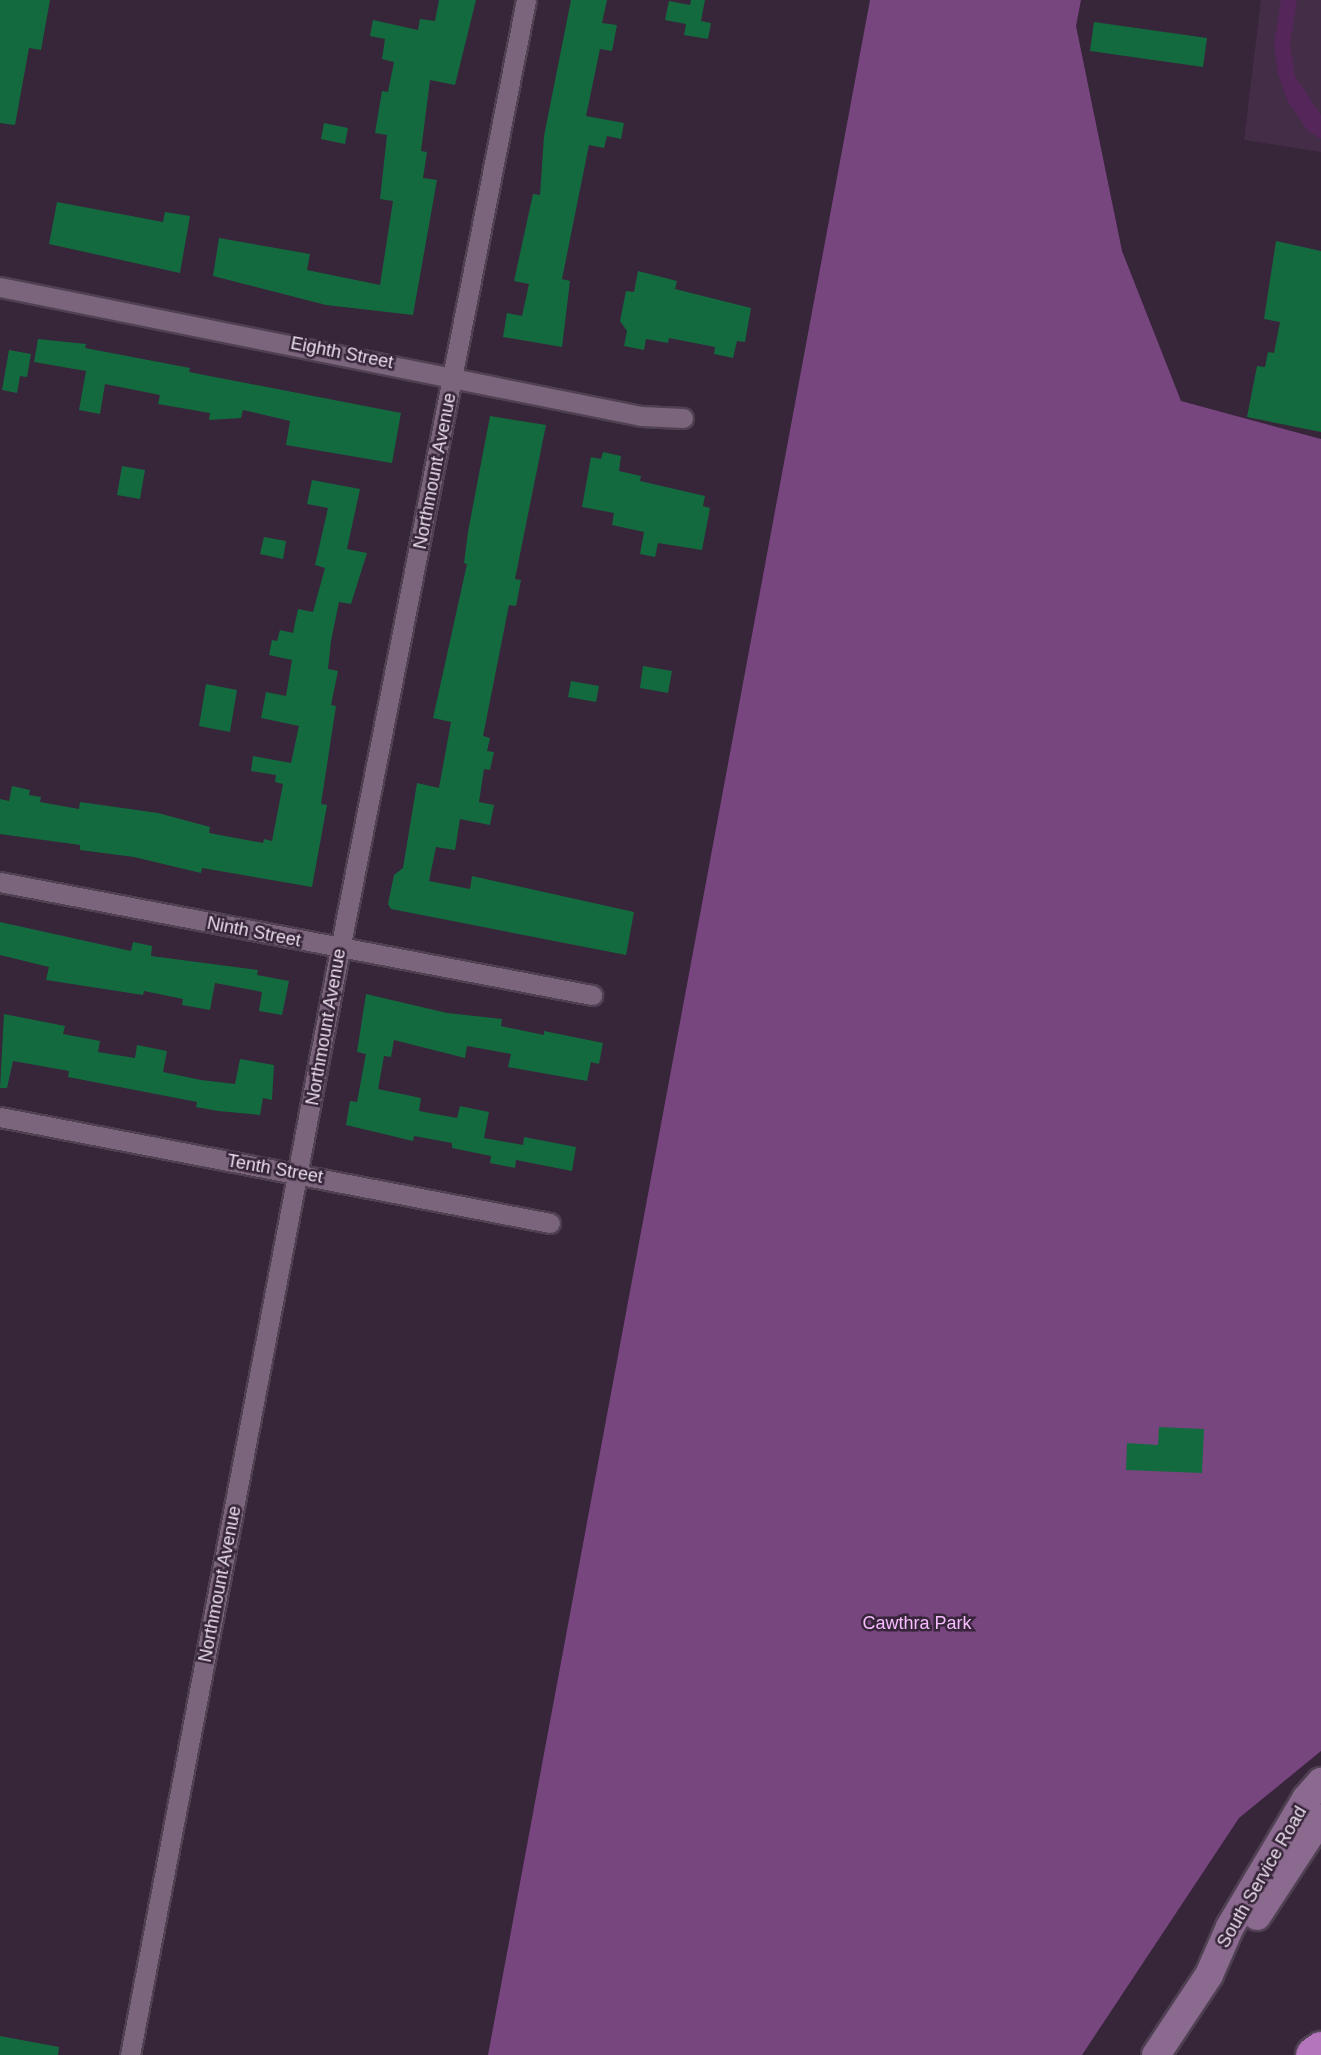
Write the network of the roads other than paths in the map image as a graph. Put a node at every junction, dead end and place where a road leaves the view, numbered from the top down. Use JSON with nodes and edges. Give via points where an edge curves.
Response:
{"nodes":[{"id":1,"x":526,"y":0,"type":"edge"},
{"id":2,"x":0,"y":287,"type":"edge"},
{"id":3,"x":454,"y":375,"type":"junction"},
{"id":4,"x":683,"y":418,"type":"dead end"},
{"id":5,"x":0,"y":882,"type":"edge"},
{"id":6,"x":340,"y":949,"type":"junction"},
{"id":7,"x":592,"y":995,"type":"dead end"},
{"id":8,"x":0,"y":1117,"type":"edge"},
{"id":9,"x":299,"y":1174,"type":"junction"},
{"id":10,"x":550,"y":1223,"type":"dead end"},
{"id":11,"x":1321,"y":1782,"type":"edge"},
{"id":12,"x":1321,"y":1818,"type":"edge"},
{"id":13,"x":1209,"y":1975,"type":"junction"},
{"id":14,"x":1321,"y":2050,"type":"edge"},
{"id":15,"x":130,"y":2055,"type":"edge"},
{"id":16,"x":1157,"y":2055,"type":"edge"},
{"id":17,"x":1314,"y":2055,"type":"edge"}],
"edges":[{"from":1,"to":3,"type":"street","name":"Northmount Avenue"},
{"from":2,"to":3,"type":"street","name":"Eighth Street"},
{"from":3,"to":4,"type":"street","name":"Eighth Street","via":[[641,415]]},
{"from":3,"to":6,"type":"street","name":"Northmount Avenue"},
{"from":5,"to":6,"type":"street","name":"Ninth Street"},
{"from":6,"to":7,"type":"street","name":"Ninth Street"},
{"from":6,"to":9,"type":"street","name":"Northmount Avenue"},
{"from":8,"to":9,"type":"street","name":"Tenth Street"},
{"from":9,"to":10,"type":"street","name":"Tenth Street"},
{"from":9,"to":15,"type":"street","name":"Northmount Avenue"},
{"from":11,"to":13,"type":"main road","name":"South Service Road","via":[[1306,1799],[1230,1927]]},
{"from":12,"to":13,"type":"main road","name":"South Service Road","via":[[1247,1932]]},
{"from":13,"to":16,"type":"main road","name":"South Service Road"},
{"from":14,"to":17,"type":"highway"}]}
